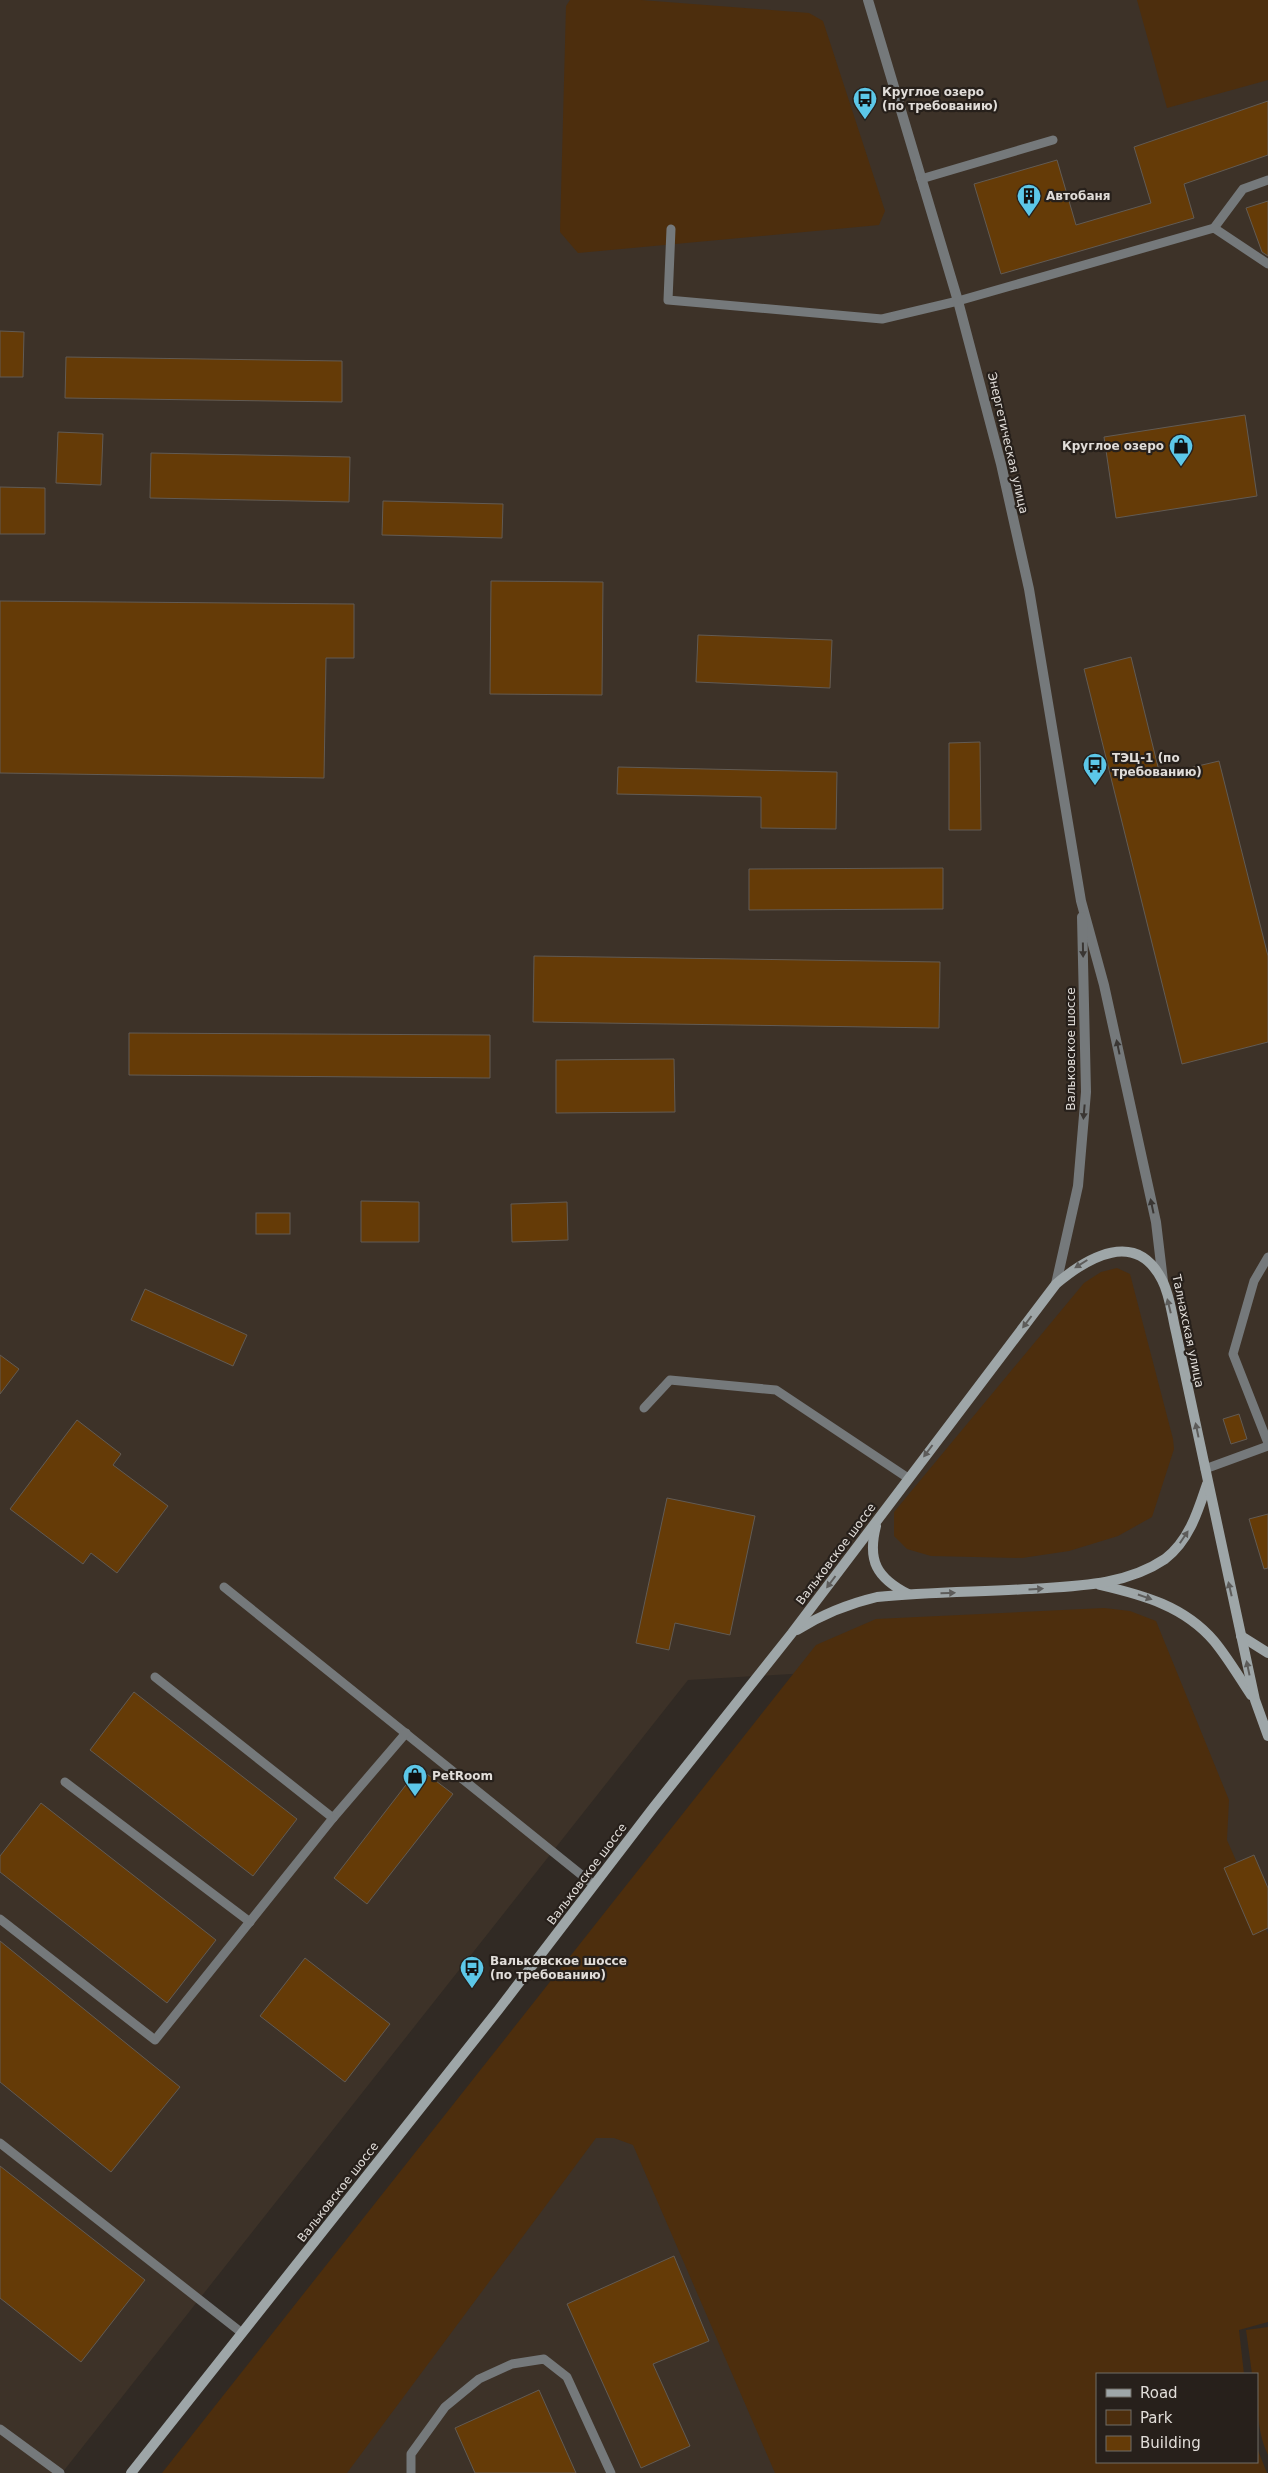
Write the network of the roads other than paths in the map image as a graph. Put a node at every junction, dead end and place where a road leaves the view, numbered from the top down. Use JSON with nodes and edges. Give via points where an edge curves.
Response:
{"nodes":[{"id":1,"x":868,"y":0,"type":"edge"},
{"id":2,"x":1053,"y":140,"type":"dead end"},
{"id":3,"x":922,"y":178,"type":"junction"},
{"id":4,"x":1268,"y":180,"type":"edge"},
{"id":5,"x":671,"y":228,"type":"dead end"},
{"id":6,"x":1214,"y":228,"type":"junction"},
{"id":7,"x":1268,"y":264,"type":"edge"},
{"id":8,"x":958,"y":301,"type":"junction"},
{"id":9,"x":1082,"y":901,"type":"junction"},
{"id":10,"x":1268,"y":1257,"type":"edge"},
{"id":11,"x":1163,"y":1281,"type":"junction"},
{"id":12,"x":1056,"y":1284,"type":"junction"},
{"id":13,"x":644,"y":1408,"type":"dead end"},
{"id":14,"x":1268,"y":1444,"type":"edge"},
{"id":15,"x":1205,"y":1469,"type":"junction"},
{"id":16,"x":908,"y":1478,"type":"junction"},
{"id":17,"x":1208,"y":1482,"type":"junction"},
{"id":18,"x":877,"y":1520,"type":"junction"},
{"id":19,"x":1098,"y":1585,"type":"junction"},
{"id":20,"x":224,"y":1587,"type":"dead end"},
{"id":21,"x":908,"y":1594,"type":"junction"},
{"id":22,"x":792,"y":1633,"type":"junction"},
{"id":23,"x":1242,"y":1636,"type":"junction"},
{"id":24,"x":1268,"y":1653,"type":"edge"},
{"id":25,"x":155,"y":1677,"type":"dead end"},
{"id":26,"x":1255,"y":1700,"type":"junction"},
{"id":27,"x":406,"y":1733,"type":"junction"},
{"id":28,"x":1268,"y":1736,"type":"edge"},
{"id":29,"x":65,"y":1782,"type":"dead end"},
{"id":30,"x":333,"y":1818,"type":"junction"},
{"id":31,"x":594,"y":1885,"type":"junction"},
{"id":32,"x":0,"y":1919,"type":"edge"},
{"id":33,"x":250,"y":1922,"type":"junction"},
{"id":34,"x":0,"y":2143,"type":"edge"},
{"id":35,"x":242,"y":2333,"type":"junction"},
{"id":36,"x":0,"y":2429,"type":"edge"},
{"id":37,"x":60,"y":2473,"type":"edge"},
{"id":38,"x":131,"y":2473,"type":"edge"},
{"id":39,"x":411,"y":2473,"type":"edge"},
{"id":40,"x":611,"y":2473,"type":"edge"}],
"edges":[{"from":1,"to":3,"type":"street","name":"Энергетическая улица"},
{"from":2,"to":3,"type":"lane"},
{"from":3,"to":8,"type":"street","name":"Энергетическая улица"},
{"from":4,"to":6,"type":"lane","via":[[1242,189]]},
{"from":5,"to":8,"type":"lane","via":[[668,300],[882,319]]},
{"from":6,"to":7,"type":"lane"},
{"from":6,"to":8,"type":"lane"},
{"from":8,"to":9,"type":"street","name":"Энергетическая улица","via":[[983,389],[1029,589]]},
{"from":11,"to":9,"type":"street","name":"Талнахская улица","one_way":true,"via":[[1161,1254],[1104,985]]},
{"from":9,"to":12,"type":"street","name":"Вальковское шоссе","one_way":true,"via":[[1086,1092],[1078,1186]]},
{"from":10,"to":14,"type":"lane","via":[[1254,1281],[1233,1354]]},
{"from":11,"to":12,"type":"main road","name":"Вальковское шоссе","one_way":true,"via":[[1151,1264],[1139,1255],[1109,1252],[1081,1264]]},
{"from":15,"to":11,"type":"main road","name":"Талнахская улица","one_way":true},
{"from":12,"to":16,"type":"main road","name":"Вальковское шоссе","one_way":true},
{"from":13,"to":16,"type":"lane","via":[[670,1380],[776,1390]]},
{"from":14,"to":15,"type":"lane"},
{"from":15,"to":17,"type":"main road","name":"Талнахская улица"},
{"from":16,"to":18,"type":"main road","name":"Вальковское шоссе"},
{"from":19,"to":17,"type":"main road","one_way":true,"via":[[1141,1572],[1166,1558],[1182,1541],[1196,1518]]},
{"from":23,"to":17,"type":"main road","name":"Талнахская улица","one_way":true},
{"from":18,"to":21,"type":"main road","via":[[873,1537],[876,1566],[882,1578]]},
{"from":18,"to":22,"type":"main road","name":"Вальковское шоссе","one_way":true},
{"from":21,"to":19,"type":"main road","one_way":true},
{"from":19,"to":26,"type":"main road","one_way":true,"via":[[1142,1595],[1191,1619],[1214,1641]]},
{"from":20,"to":27,"type":"lane"},
{"from":21,"to":22,"type":"main road","via":[[849,1604],[821,1615]]},
{"from":22,"to":31,"type":"main road","name":"Вальковское шоссе"},
{"from":23,"to":24,"type":"main road"},
{"from":26,"to":23,"type":"main road","name":"Талнахская улица","one_way":true},
{"from":25,"to":30,"type":"lane"},
{"from":26,"to":28,"type":"main road","name":"Талнахская улица"},
{"from":27,"to":30,"type":"lane"},
{"from":27,"to":31,"type":"lane"},
{"from":29,"to":33,"type":"lane"},
{"from":30,"to":33,"type":"lane"},
{"from":31,"to":35,"type":"main road","name":"Вальковское шоссе"},
{"from":32,"to":33,"type":"lane","via":[[156,2040]]},
{"from":34,"to":35,"type":"lane"},
{"from":35,"to":38,"type":"main road","name":"Вальковское шоссе"},
{"from":36,"to":37,"type":"lane"},
{"from":39,"to":40,"type":"lane","via":[[411,2454],[445,2407],[479,2379],[512,2364],[544,2359],[568,2377]]}]}
